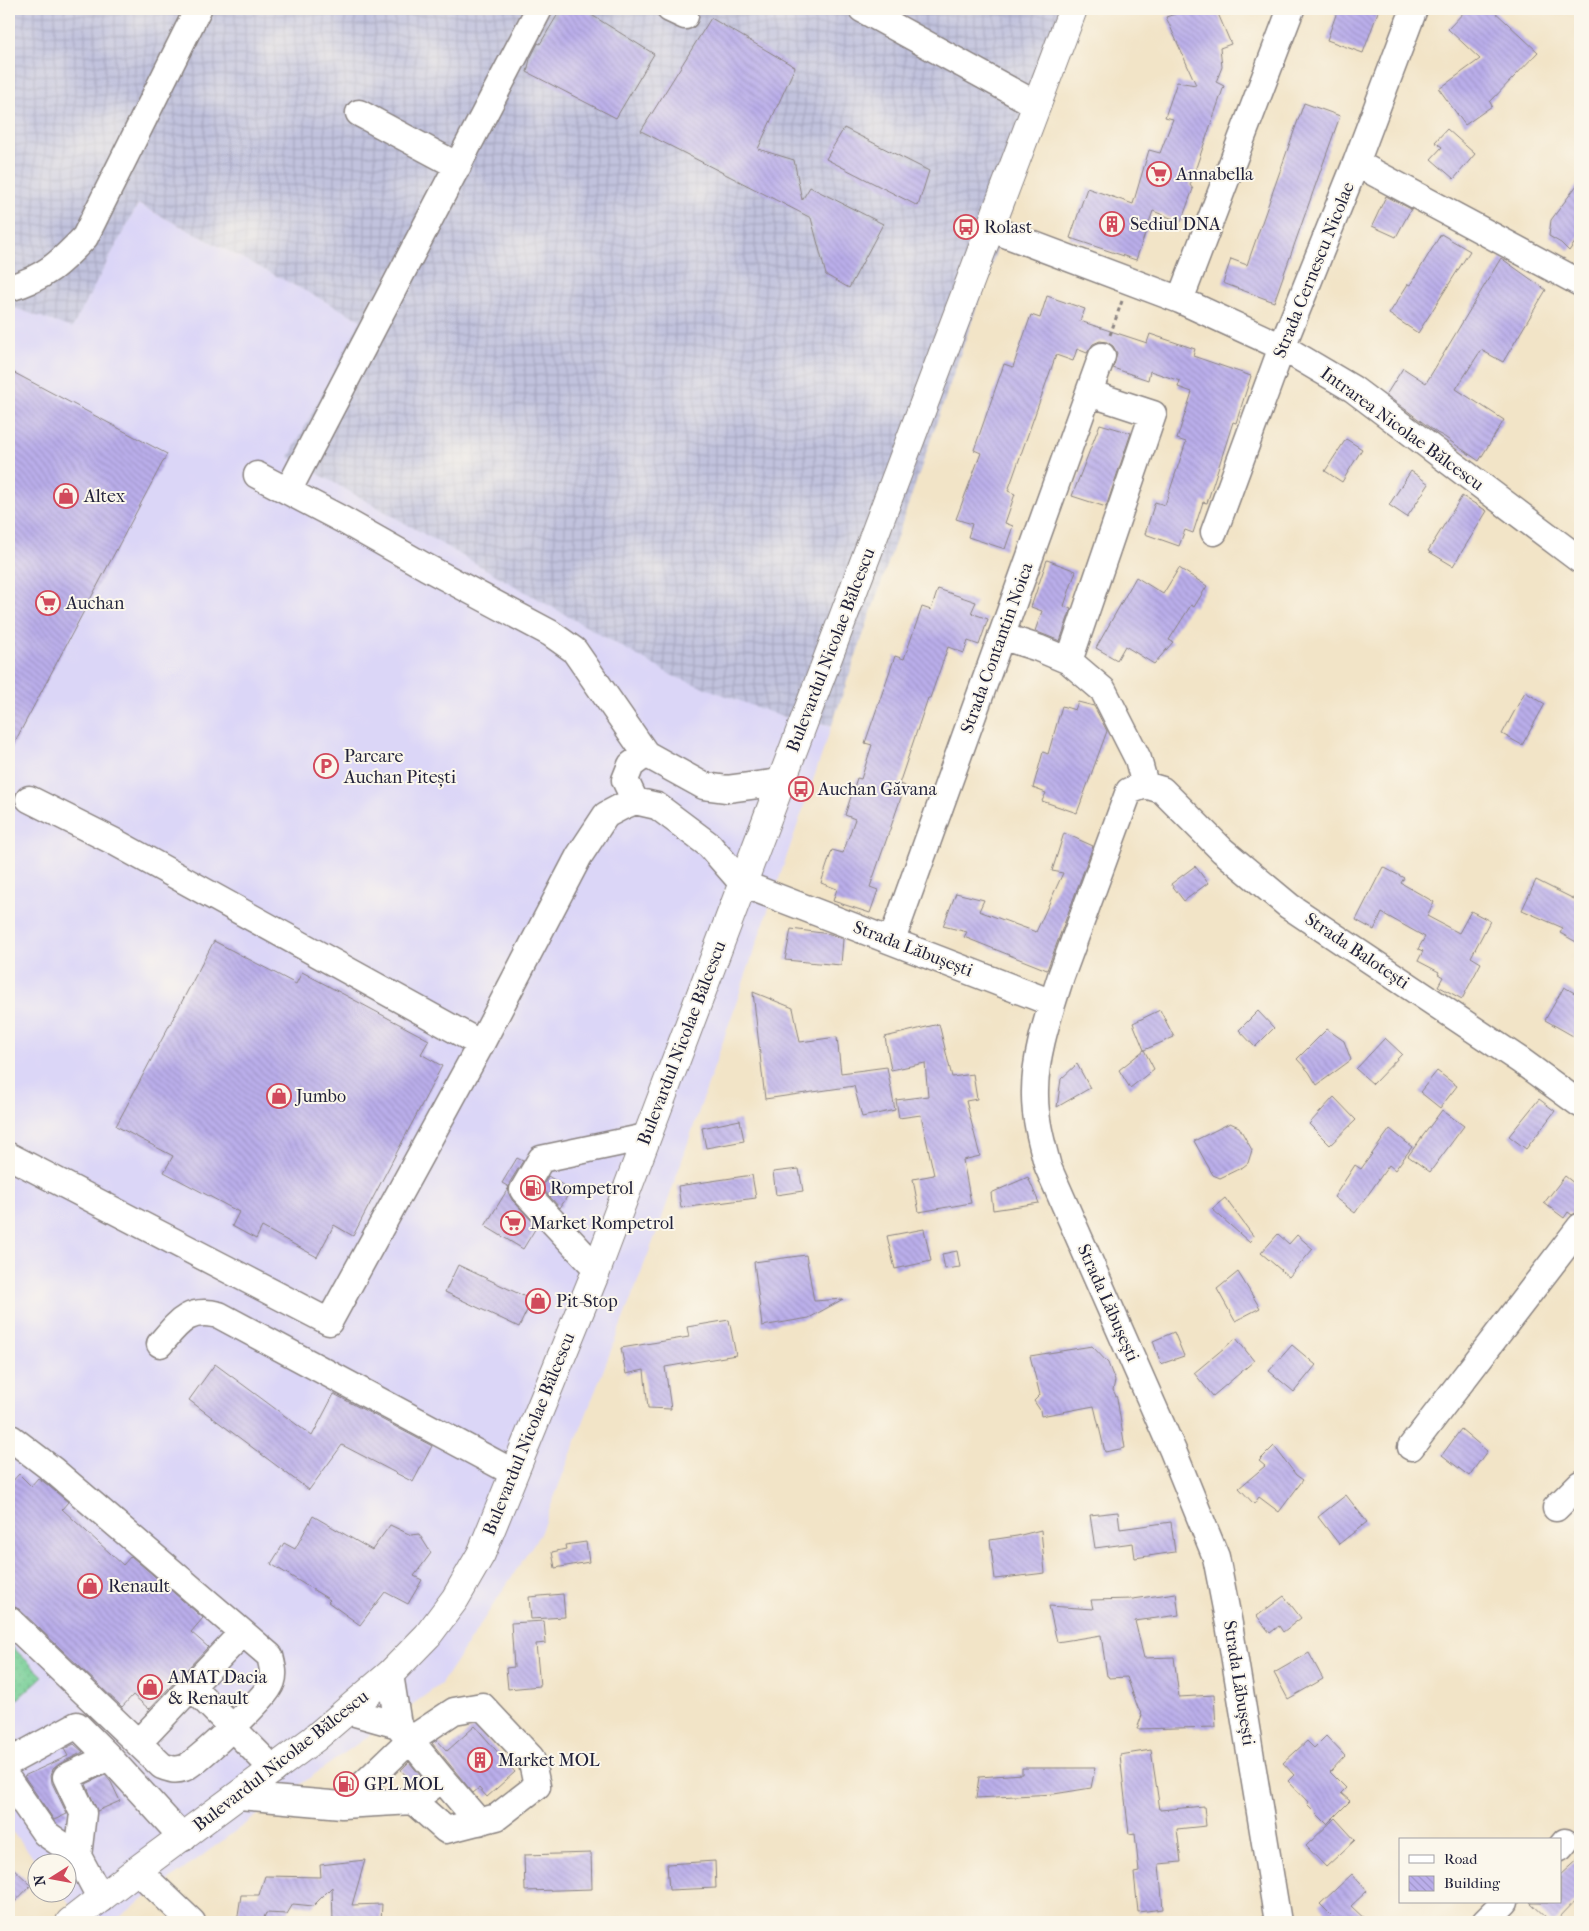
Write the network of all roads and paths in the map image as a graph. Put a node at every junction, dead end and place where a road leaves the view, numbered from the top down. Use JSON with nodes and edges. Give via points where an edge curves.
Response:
{"nodes":[{"id":1,"x":198,"y":9,"type":"edge"},
{"id":2,"x":539,"y":9,"type":"edge"},
{"id":3,"x":862,"y":9,"type":"edge"},
{"id":4,"x":1073,"y":9,"type":"edge"},
{"id":5,"x":1291,"y":9,"type":"edge"},
{"id":6,"x":1414,"y":9,"type":"edge"},
{"id":7,"x":1037,"y":105,"type":"junction"},
{"id":8,"x":360,"y":113,"type":"dead end"},
{"id":9,"x":1356,"y":163,"type":"junction"},
{"id":10,"x":458,"y":166,"type":"junction"},
{"id":11,"x":990,"y":228,"type":"junction"},
{"id":12,"x":1129,"y":282,"type":"junction"},
{"id":13,"x":1580,"y":283,"type":"edge"},
{"id":14,"x":9,"y":288,"type":"edge"},
{"id":15,"x":1180,"y":300,"type":"junction"},
{"id":16,"x":1282,"y":347,"type":"junction"},
{"id":17,"x":1102,"y":356,"type":"joint"},
{"id":18,"x":1089,"y":393,"type":"junction"},
{"id":19,"x":257,"y":475,"type":"dead end"},
{"id":20,"x":288,"y":491,"type":"junction"},
{"id":21,"x":1214,"y":532,"type":"dead end"},
{"id":22,"x":1580,"y":560,"type":"edge"},
{"id":23,"x":1001,"y":636,"type":"junction"},
{"id":24,"x":1069,"y":662,"type":"junction"},
{"id":25,"x":646,"y":754,"type":"junction"},
{"id":26,"x":781,"y":782,"type":"junction"},
{"id":27,"x":1145,"y":785,"type":"junction"},
{"id":28,"x":29,"y":799,"type":"dead end"},
{"id":29,"x":636,"y":801,"type":"junction"},
{"id":30,"x":743,"y":884,"type":"junction"},
{"id":31,"x":892,"y":940,"type":"junction"},
{"id":32,"x":1052,"y":1003,"type":"junction"},
{"id":33,"x":481,"y":1044,"type":"junction"},
{"id":34,"x":1580,"y":1104,"type":"edge"},
{"id":35,"x":646,"y":1137,"type":"junction"},
{"id":36,"x":9,"y":1156,"type":"edge"},
{"id":37,"x":1580,"y":1227,"type":"edge"},
{"id":38,"x":596,"y":1269,"type":"junction"},
{"id":39,"x":160,"y":1344,"type":"dead end"},
{"id":40,"x":9,"y":1440,"type":"edge"},
{"id":41,"x":1411,"y":1447,"type":"dead end"},
{"id":42,"x":514,"y":1473,"type":"junction"},
{"id":43,"x":1580,"y":1484,"type":"edge"},
{"id":44,"x":1556,"y":1508,"type":"dead end"},
{"id":45,"x":9,"y":1620,"type":"edge"},
{"id":46,"x":242,"y":1633,"type":"junction"},
{"id":47,"x":390,"y":1674,"type":"junction"},
{"id":48,"x":192,"y":1687,"type":"junction"},
{"id":49,"x":348,"y":1712,"type":"junction"},
{"id":50,"x":232,"y":1727,"type":"junction"},
{"id":51,"x":404,"y":1732,"type":"junction"},
{"id":52,"x":138,"y":1743,"type":"junction"},
{"id":53,"x":109,"y":1757,"type":"junction"},
{"id":54,"x":9,"y":1762,"type":"edge"},
{"id":55,"x":274,"y":1770,"type":"junction"},
{"id":56,"x":442,"y":1779,"type":"junction"},
{"id":57,"x":9,"y":1781,"type":"edge"},
{"id":58,"x":239,"y":1796,"type":"junction"},
{"id":59,"x":413,"y":1801,"type":"junction"},
{"id":60,"x":342,"y":1805,"type":"junction"},
{"id":61,"x":479,"y":1822,"type":"junction"},
{"id":62,"x":183,"y":1838,"type":"junction"},
{"id":63,"x":75,"y":1854,"type":"edge"},
{"id":64,"x":78,"y":1856,"type":"joint"},
{"id":65,"x":137,"y":1870,"type":"junction"},
{"id":66,"x":101,"y":1899,"type":"junction"},
{"id":67,"x":1504,"y":1904,"type":"edge"},
{"id":68,"x":70,"y":1922,"type":"edge"},
{"id":69,"x":192,"y":1922,"type":"edge"},
{"id":70,"x":1278,"y":1922,"type":"edge"},
{"id":71,"x":1486,"y":1922,"type":"edge"}],
"edges":[{"from":1,"to":14,"type":"street","via":[[85,237],[60,263],[29,282]]},
{"from":2,"to":10,"type":"street"},
{"from":3,"to":7,"type":"street"},
{"from":4,"to":7,"type":"main road","name":"Bulevardul Nicolae Bălcescu"},
{"from":5,"to":15,"type":"street"},
{"from":6,"to":9,"type":"street","name":"Strada Cernescu Nicolae"},
{"from":7,"to":11,"type":"main road","name":"Bulevardul Nicolae Bălcescu"},
{"from":8,"to":10,"type":"street"},
{"from":9,"to":13,"type":"street"},
{"from":9,"to":16,"type":"street","name":"Strada Cernescu Nicolae"},
{"from":10,"to":20,"type":"street"},
{"from":11,"to":12,"type":"street","name":"Intrarea Nicolae Bălcescu"},
{"from":11,"to":26,"type":"main road","name":"Bulevardul Nicolae Bălcescu"},
{"from":12,"to":15,"type":"street","name":"Intrarea Nicolae Bălcescu"},
{"from":12,"to":17,"type":"path"},
{"from":15,"to":16,"type":"street","name":"Intrarea Nicolae Bălcescu"},
{"from":16,"to":21,"type":"street","name":"Strada Cernescu Nicolae"},
{"from":16,"to":22,"type":"street","name":"Intrarea Nicolae Bălcescu","via":[[1353,389]]},
{"from":17,"to":18,"type":"street","name":"Strada Contantin Noica"},
{"from":18,"to":23,"type":"street","name":"Strada Contantin Noica"},
{"from":18,"to":24,"type":"street","via":[[1153,414]]},
{"from":19,"to":20,"type":"street"},
{"from":20,"to":25,"type":"street","via":[[550,633],[574,650]]},
{"from":23,"to":24,"type":"street"},
{"from":23,"to":31,"type":"street","name":"Strada Contantin Noica"},
{"from":24,"to":27,"type":"street","via":[[1104,690],[1138,758]]},
{"from":25,"to":26,"type":"street","via":[[704,786],[727,789]]},
{"from":25,"to":29,"type":"street","via":[[631,765],[625,780]]},
{"from":26,"to":30,"type":"main road","name":"Bulevardul Nicolae Bălcescu"},
{"from":27,"to":32,"type":"street","via":[[1129,792]]},
{"from":27,"to":34,"type":"street","name":"Strada Balotești","via":[[1162,790],[1222,850],[1289,906]]},
{"from":28,"to":33,"type":"street","via":[[113,841]]},
{"from":29,"to":30,"type":"street","via":[[657,806],[689,829],[709,845]]},
{"from":29,"to":33,"type":"street","via":[[606,815],[583,848]]},
{"from":30,"to":31,"type":"street","name":"Strada Lăbușești"},
{"from":30,"to":35,"type":"main road","name":"Bulevardul Nicolae Bălcescu"},
{"from":31,"to":32,"type":"street","name":"Strada Lăbușești"},
{"from":32,"to":70,"type":"street","name":"Strada Lăbușești","via":[[1038,1059],[1035,1096],[1039,1133],[1048,1167],[1216,1557]]},
{"from":33,"to":36,"type":"street","via":[[329,1322]]},
{"from":35,"to":38,"type":"main road","name":"Bulevardul Nicolae Bălcescu"},
{"from":35,"to":38,"type":"street","via":[[541,1159],[523,1190]]},
{"from":37,"to":41,"type":"street"},
{"from":38,"to":42,"type":"main road","name":"Bulevardul Nicolae Bălcescu"},
{"from":39,"to":42,"type":"street","via":[[187,1317],[201,1313],[219,1314]]},
{"from":40,"to":46,"type":"street","via":[[11,1438],[53,1470]]},
{"from":42,"to":47,"type":"main road","name":"Bulevardul Nicolae Bălcescu","via":[[481,1554],[455,1599],[428,1635]]},
{"from":43,"to":44,"type":"street"},
{"from":45,"to":52,"type":"street"},
{"from":46,"to":48,"type":"street"},
{"from":46,"to":50,"type":"street","via":[[270,1656],[274,1673],[269,1689]]},
{"from":47,"to":49,"type":"main road","name":"Bulevardul Nicolae Bălcescu"},
{"from":47,"to":51,"type":"street"},
{"from":48,"to":50,"type":"street"},
{"from":48,"to":52,"type":"street"},
{"from":49,"to":51,"type":"street"},
{"from":49,"to":55,"type":"main road","name":"Bulevardul Nicolae Bălcescu"},
{"from":50,"to":52,"type":"street","via":[[186,1767],[172,1770],[162,1766]]},
{"from":50,"to":55,"type":"street"},
{"from":51,"to":56,"type":"street"},
{"from":51,"to":60,"type":"street"},
{"from":51,"to":61,"type":"street","via":[[454,1711],[482,1706],[531,1758],[536,1786],[497,1817]]},
{"from":53,"to":54,"type":"street","via":[[77,1726]]},
{"from":53,"to":62,"type":"street"},
{"from":53,"to":64,"type":"street","via":[[66,1777],[83,1813]]},
{"from":55,"to":58,"type":"main road","name":"Bulevardul Nicolae Bălcescu"},
{"from":56,"to":59,"type":"street"},
{"from":56,"to":61,"type":"street"},
{"from":57,"to":63,"type":"street","via":[[45,1833]]},
{"from":58,"to":60,"type":"street"},
{"from":58,"to":62,"type":"main road","name":"Bulevardul Nicolae Bălcescu"},
{"from":59,"to":60,"type":"street"},
{"from":59,"to":61,"type":"street","via":[[446,1830]]},
{"from":62,"to":65,"type":"main road","name":"Bulevardul Nicolae Bălcescu"},
{"from":64,"to":66,"type":"street"},
{"from":65,"to":66,"type":"main road","name":"Bulevardul Nicolae Bălcescu"},
{"from":65,"to":69,"type":"street"},
{"from":66,"to":68,"type":"main road","name":"Bulevardul Nicolae Bălcescu"},
{"from":67,"to":71,"type":"street"}]}
